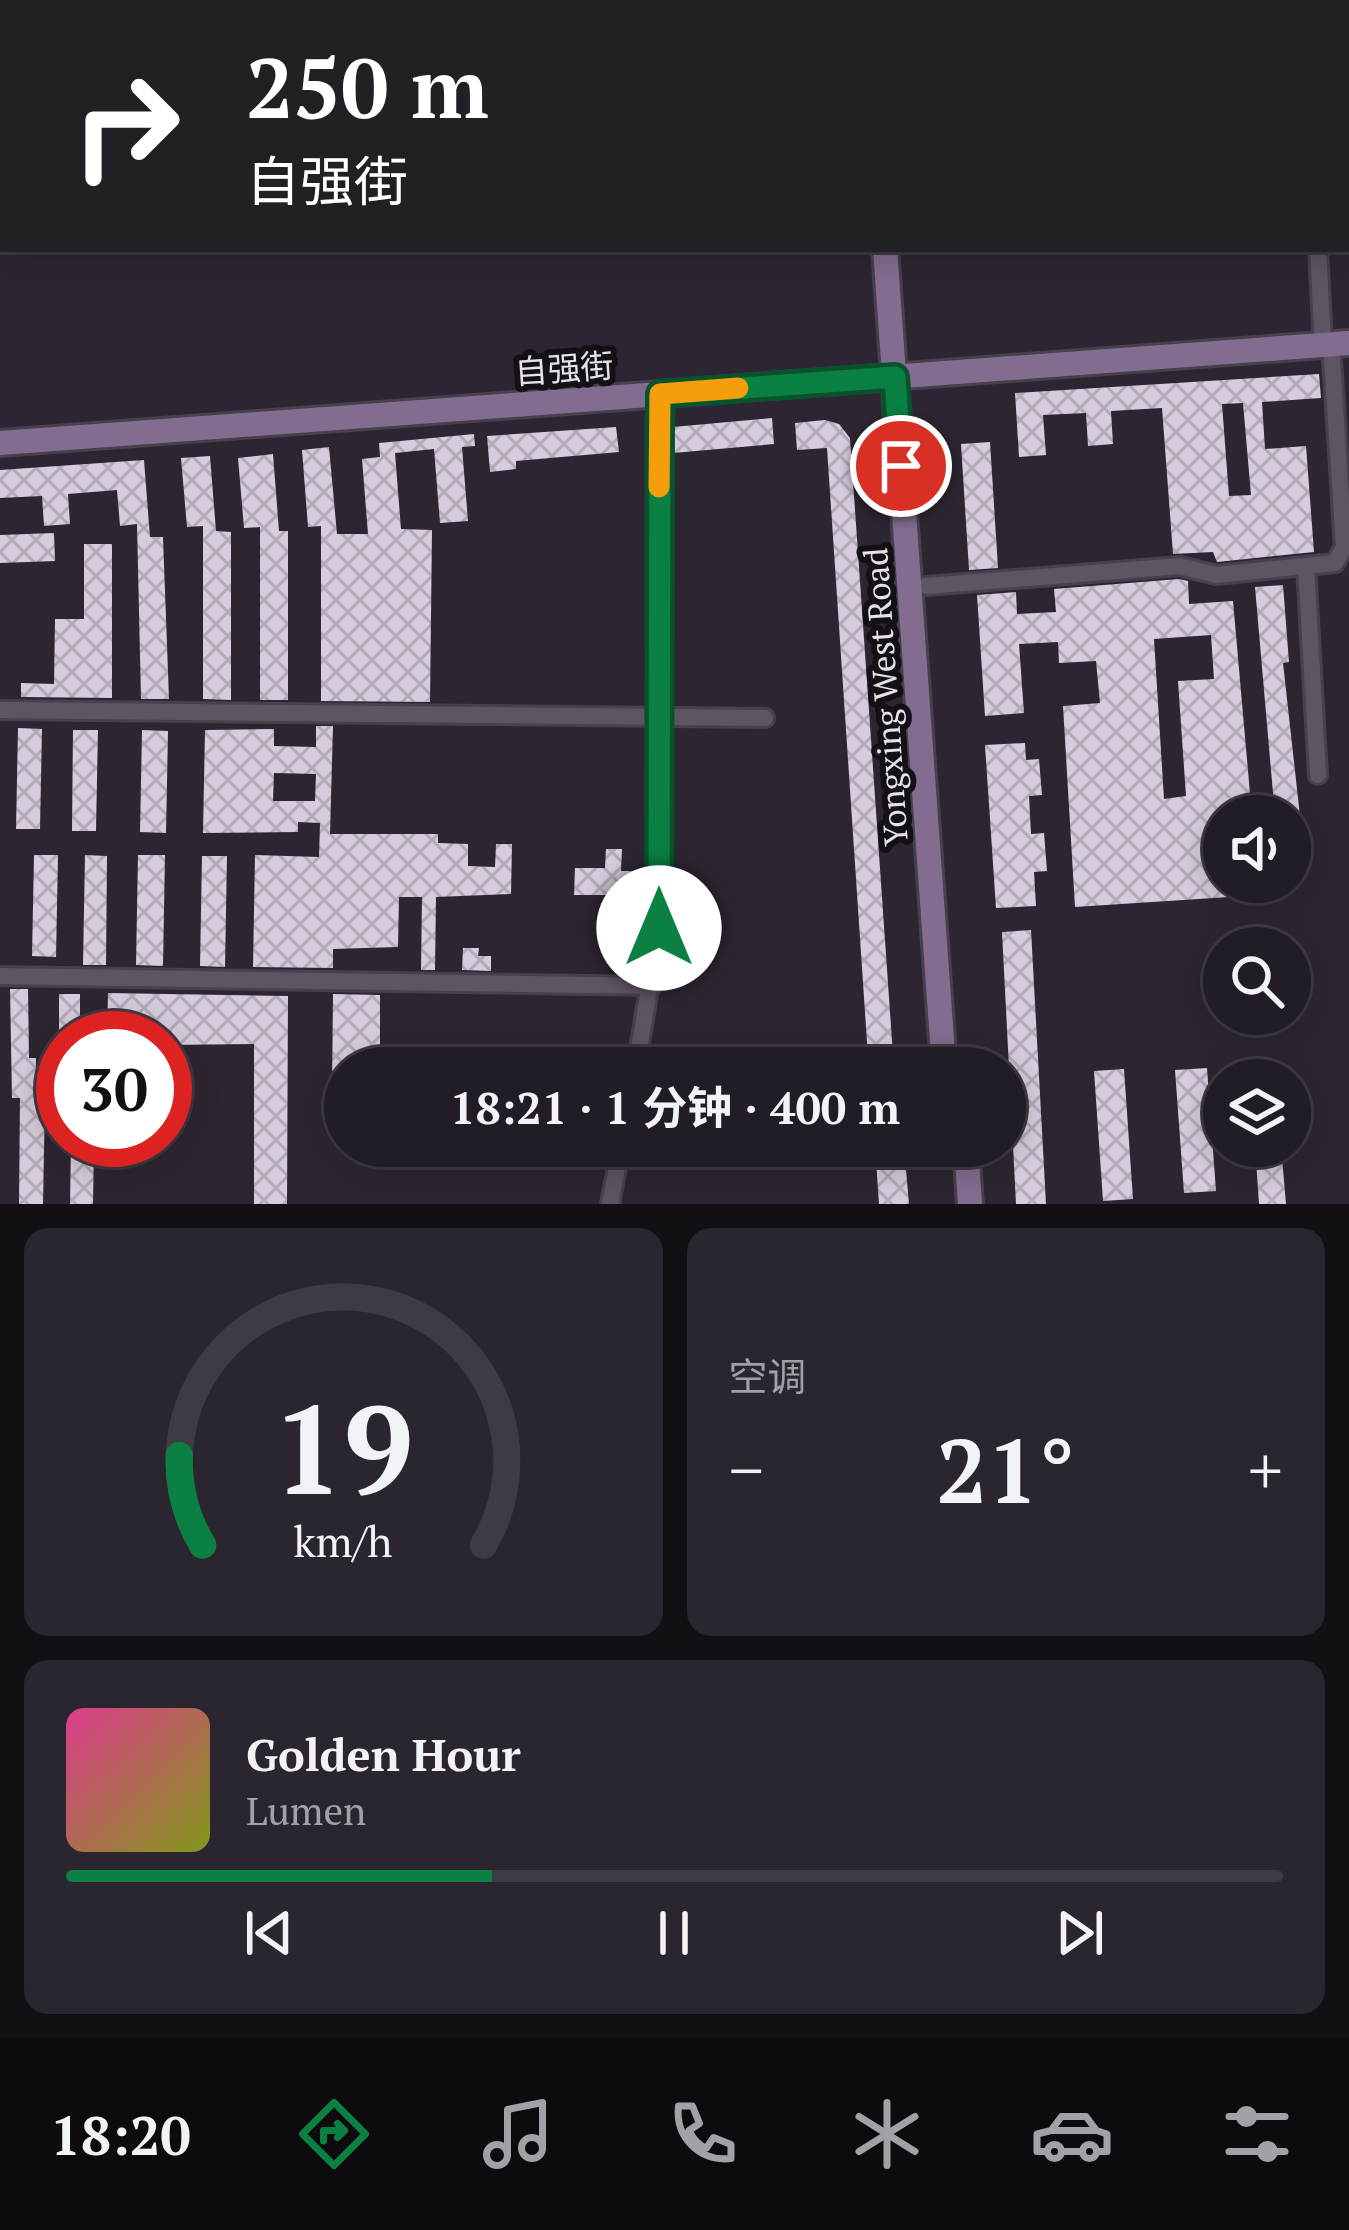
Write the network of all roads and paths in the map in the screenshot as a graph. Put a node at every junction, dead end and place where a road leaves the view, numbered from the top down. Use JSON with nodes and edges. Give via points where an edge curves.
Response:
{"nodes":[{"id":1,"x":885,"y":252,"type":"edge"},
{"id":2,"x":902,"y":252,"type":"edge"},
{"id":3,"x":1319,"y":252,"type":"edge"},
{"id":4,"x":1334,"y":344,"type":"edge"},
{"id":5,"x":903,"y":376,"type":"junction"},
{"id":6,"x":660,"y":394,"type":"junction"},
{"id":7,"x":0,"y":443,"type":"edge"},
{"id":8,"x":1306,"y":567,"type":"junction"},
{"id":9,"x":926,"y":586,"type":"junction"},
{"id":10,"x":0,"y":710,"type":"edge"},
{"id":11,"x":658,"y":717,"type":"junction"},
{"id":12,"x":765,"y":718,"type":"dead end"},
{"id":13,"x":1318,"y":775,"type":"dead end"},
{"id":14,"x":0,"y":976,"type":"edge"},
{"id":15,"x":652,"y":986,"type":"junction"},
{"id":16,"x":640,"y":1047,"type":"edge"},
{"id":17,"x":943,"y":1047,"type":"edge"},
{"id":18,"x":959,"y":1047,"type":"edge"},
{"id":19,"x":617,"y":1167,"type":"edge"},
{"id":20,"x":951,"y":1167,"type":"edge"},
{"id":21,"x":967,"y":1167,"type":"edge"},
{"id":22,"x":610,"y":1204,"type":"edge"},
{"id":23,"x":954,"y":1204,"type":"edge"},
{"id":24,"x":970,"y":1204,"type":"edge"}],
"edges":[{"from":1,"to":5,"type":"main road","name":"Yongxing West Road"},
{"from":2,"to":5,"type":"main road","name":"Yongxing West Road"},
{"from":3,"to":4,"type":"street"},
{"from":4,"to":5,"type":"main road","name":"自强街"},
{"from":4,"to":8,"type":"street","via":[[1344,547],[1335,562]]},
{"from":5,"to":6,"type":"main road","name":"自强街"},
{"from":5,"to":9,"type":"main road","name":"Yongxing West Road"},
{"from":5,"to":17,"type":"main road","name":"Yongxing West Road"},
{"from":6,"to":7,"type":"main road","name":"自强街"},
{"from":6,"to":11,"type":"street"},
{"from":8,"to":9,"type":"street","via":[[1216,575],[1180,566]]},
{"from":8,"to":13,"type":"street"},
{"from":9,"to":18,"type":"main road","name":"Yongxing West Road"},
{"from":10,"to":11,"type":"street"},
{"from":11,"to":12,"type":"street"},
{"from":11,"to":15,"type":"street"},
{"from":14,"to":15,"type":"street"},
{"from":15,"to":16,"type":"street"},
{"from":19,"to":22,"type":"street"},
{"from":20,"to":23,"type":"main road"},
{"from":21,"to":24,"type":"main road"}]}
